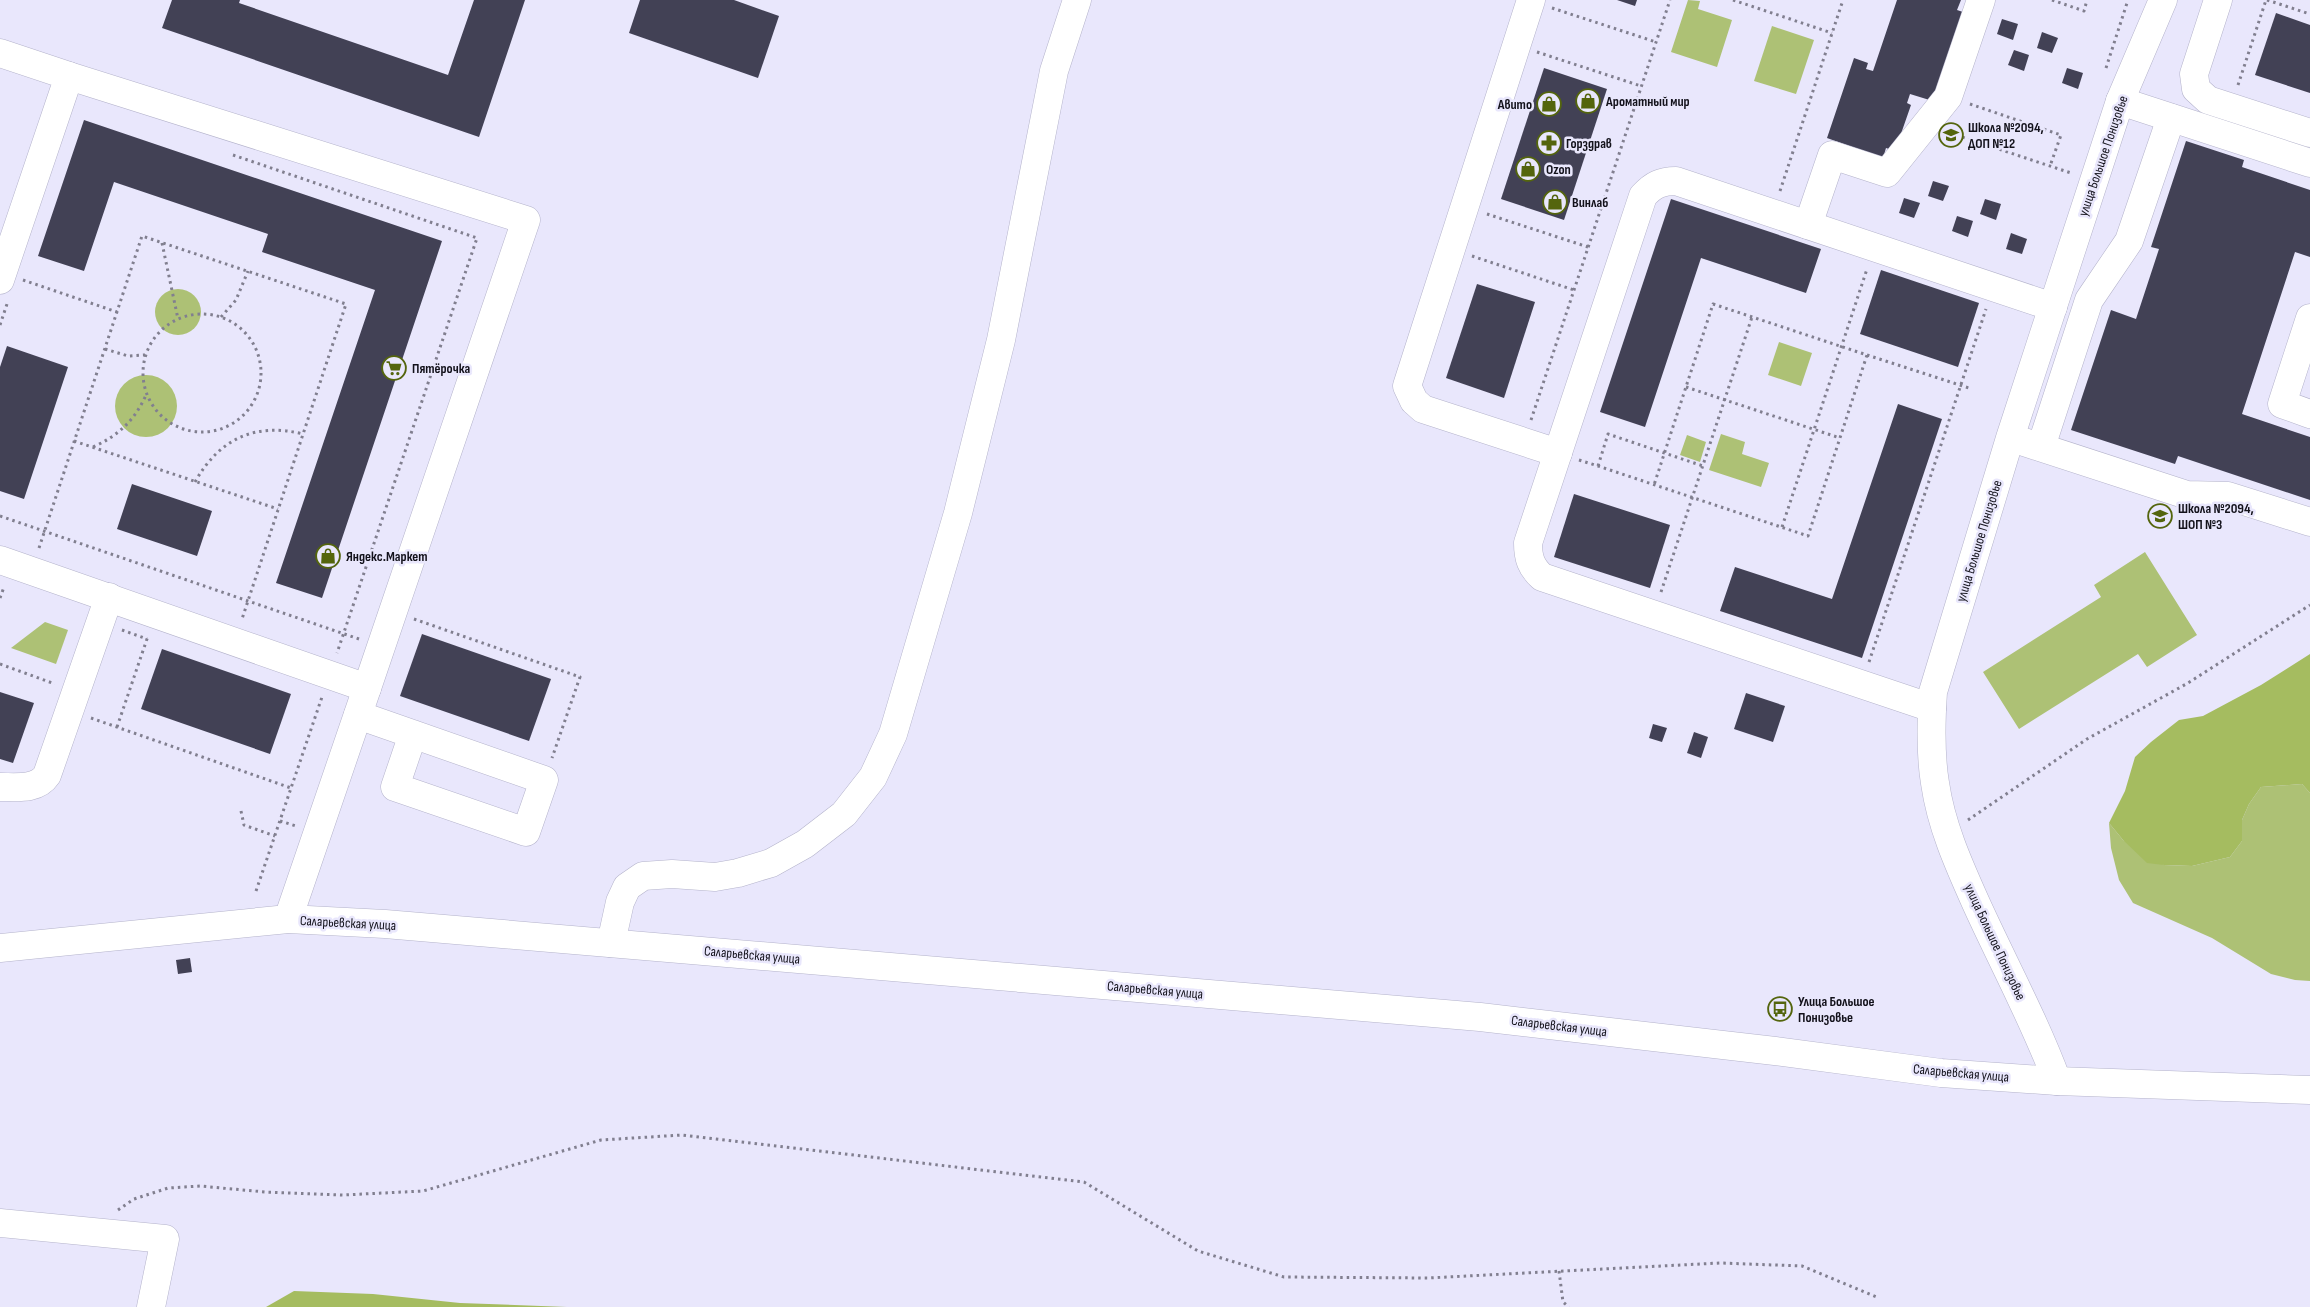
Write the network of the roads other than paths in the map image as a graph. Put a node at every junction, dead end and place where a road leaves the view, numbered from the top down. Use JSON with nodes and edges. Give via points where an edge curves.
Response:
{"nodes":[{"id":1,"x":1077,"y":0,"type":"edge"},
{"id":2,"x":1980,"y":0,"type":"edge"},
{"id":3,"x":2163,"y":0,"type":"edge"},
{"id":4,"x":2218,"y":0,"type":"edge"},
{"id":5,"x":1540,"y":4,"type":"edge"},
{"id":6,"x":0,"y":53,"type":"edge"},
{"id":7,"x":70,"y":76,"type":"junction"},
{"id":8,"x":2120,"y":101,"type":"junction"},
{"id":9,"x":2170,"y":118,"type":"junction"},
{"id":10,"x":2310,"y":133,"type":"edge"},
{"id":11,"x":2310,"y":163,"type":"edge"},
{"id":12,"x":1808,"y":225,"type":"junction"},
{"id":13,"x":8,"y":278,"type":"edge"},
{"id":14,"x":2053,"y":307,"type":"junction"},
{"id":15,"x":2310,"y":318,"type":"edge"},
{"id":16,"x":2310,"y":414,"type":"edge"},
{"id":17,"x":2010,"y":438,"type":"junction"},
{"id":18,"x":2042,"y":447,"type":"junction"},
{"id":19,"x":1558,"y":453,"type":"junction"},
{"id":20,"x":2310,"y":522,"type":"edge"},
{"id":21,"x":0,"y":560,"type":"edge"},
{"id":22,"x":109,"y":598,"type":"junction"},
{"id":23,"x":367,"y":688,"type":"junction"},
{"id":24,"x":1932,"y":708,"type":"junction"},
{"id":25,"x":358,"y":715,"type":"junction"},
{"id":26,"x":413,"y":734,"type":"junction"},
{"id":27,"x":0,"y":787,"type":"edge"},
{"id":28,"x":288,"y":919,"type":"junction"},
{"id":29,"x":611,"y":944,"type":"junction"},
{"id":30,"x":0,"y":948,"type":"edge"},
{"id":31,"x":2057,"y":1081,"type":"junction"},
{"id":32,"x":2310,"y":1090,"type":"edge"},
{"id":33,"x":0,"y":1223,"type":"edge"},
{"id":34,"x":151,"y":1307,"type":"edge"}],
"edges":[{"from":1,"to":29,"type":"street","via":[[1054,71],[1001,340],[958,513],[893,734],[873,777],[844,814],[805,844],[771,863],[715,877],[642,876],[627,886]]},
{"from":2,"to":12,"type":"street","via":[[1948,97],[1887,173],[1832,155]]},
{"from":3,"to":8,"type":"street","name":"улица Большое Понизовье"},
{"from":4,"to":10,"type":"street","via":[[2194,74],[2194,82],[2201,95]]},
{"from":5,"to":19,"type":"street","via":[[1407,386],[1414,401],[1423,409]]},
{"from":6,"to":7,"type":"street"},
{"from":7,"to":13,"type":"street"},
{"from":7,"to":23,"type":"street","via":[[526,220]]},
{"from":8,"to":9,"type":"street"},
{"from":8,"to":14,"type":"street","name":"улица Большое Понизовье"},
{"from":9,"to":11,"type":"street"},
{"from":9,"to":18,"type":"street","via":[[2129,241],[2089,300]]},
{"from":12,"to":14,"type":"street"},
{"from":12,"to":19,"type":"street","via":[[1676,180],[1652,186],[1643,196]]},
{"from":14,"to":17,"type":"street","name":"улица Большое Понизовье"},
{"from":15,"to":16,"type":"street","via":[[2282,404]]},
{"from":17,"to":18,"type":"street"},
{"from":17,"to":24,"type":"street","name":"улица Большое Понизовье","via":[[1933,692]]},
{"from":18,"to":20,"type":"street","via":[[2187,495],[2228,496]]},
{"from":19,"to":24,"type":"street","via":[[1528,543],[1528,555],[1542,577]]},
{"from":21,"to":22,"type":"street"},
{"from":22,"to":23,"type":"street"},
{"from":22,"to":27,"type":"street","via":[[44,780],[33,786]]},
{"from":23,"to":25,"type":"street"},
{"from":24,"to":31,"type":"street","name":"улица Большое Понизовье","via":[[1934,782],[1953,853],[2044,1046]]},
{"from":25,"to":26,"type":"street"},
{"from":25,"to":28,"type":"street"},
{"from":26,"to":26,"type":"street","via":[[544,780],[526,832],[395,787]]},
{"from":28,"to":29,"type":"street","name":"Саларьевская улица","via":[[385,924]]},
{"from":28,"to":30,"type":"street","name":"Саларьевская улица"},
{"from":29,"to":31,"type":"street","name":"Саларьевская улица","via":[[1480,1017],[1941,1073]]},
{"from":31,"to":32,"type":"street","name":"Саларьевская улица"},
{"from":33,"to":34,"type":"street","via":[[165,1239]]}]}
